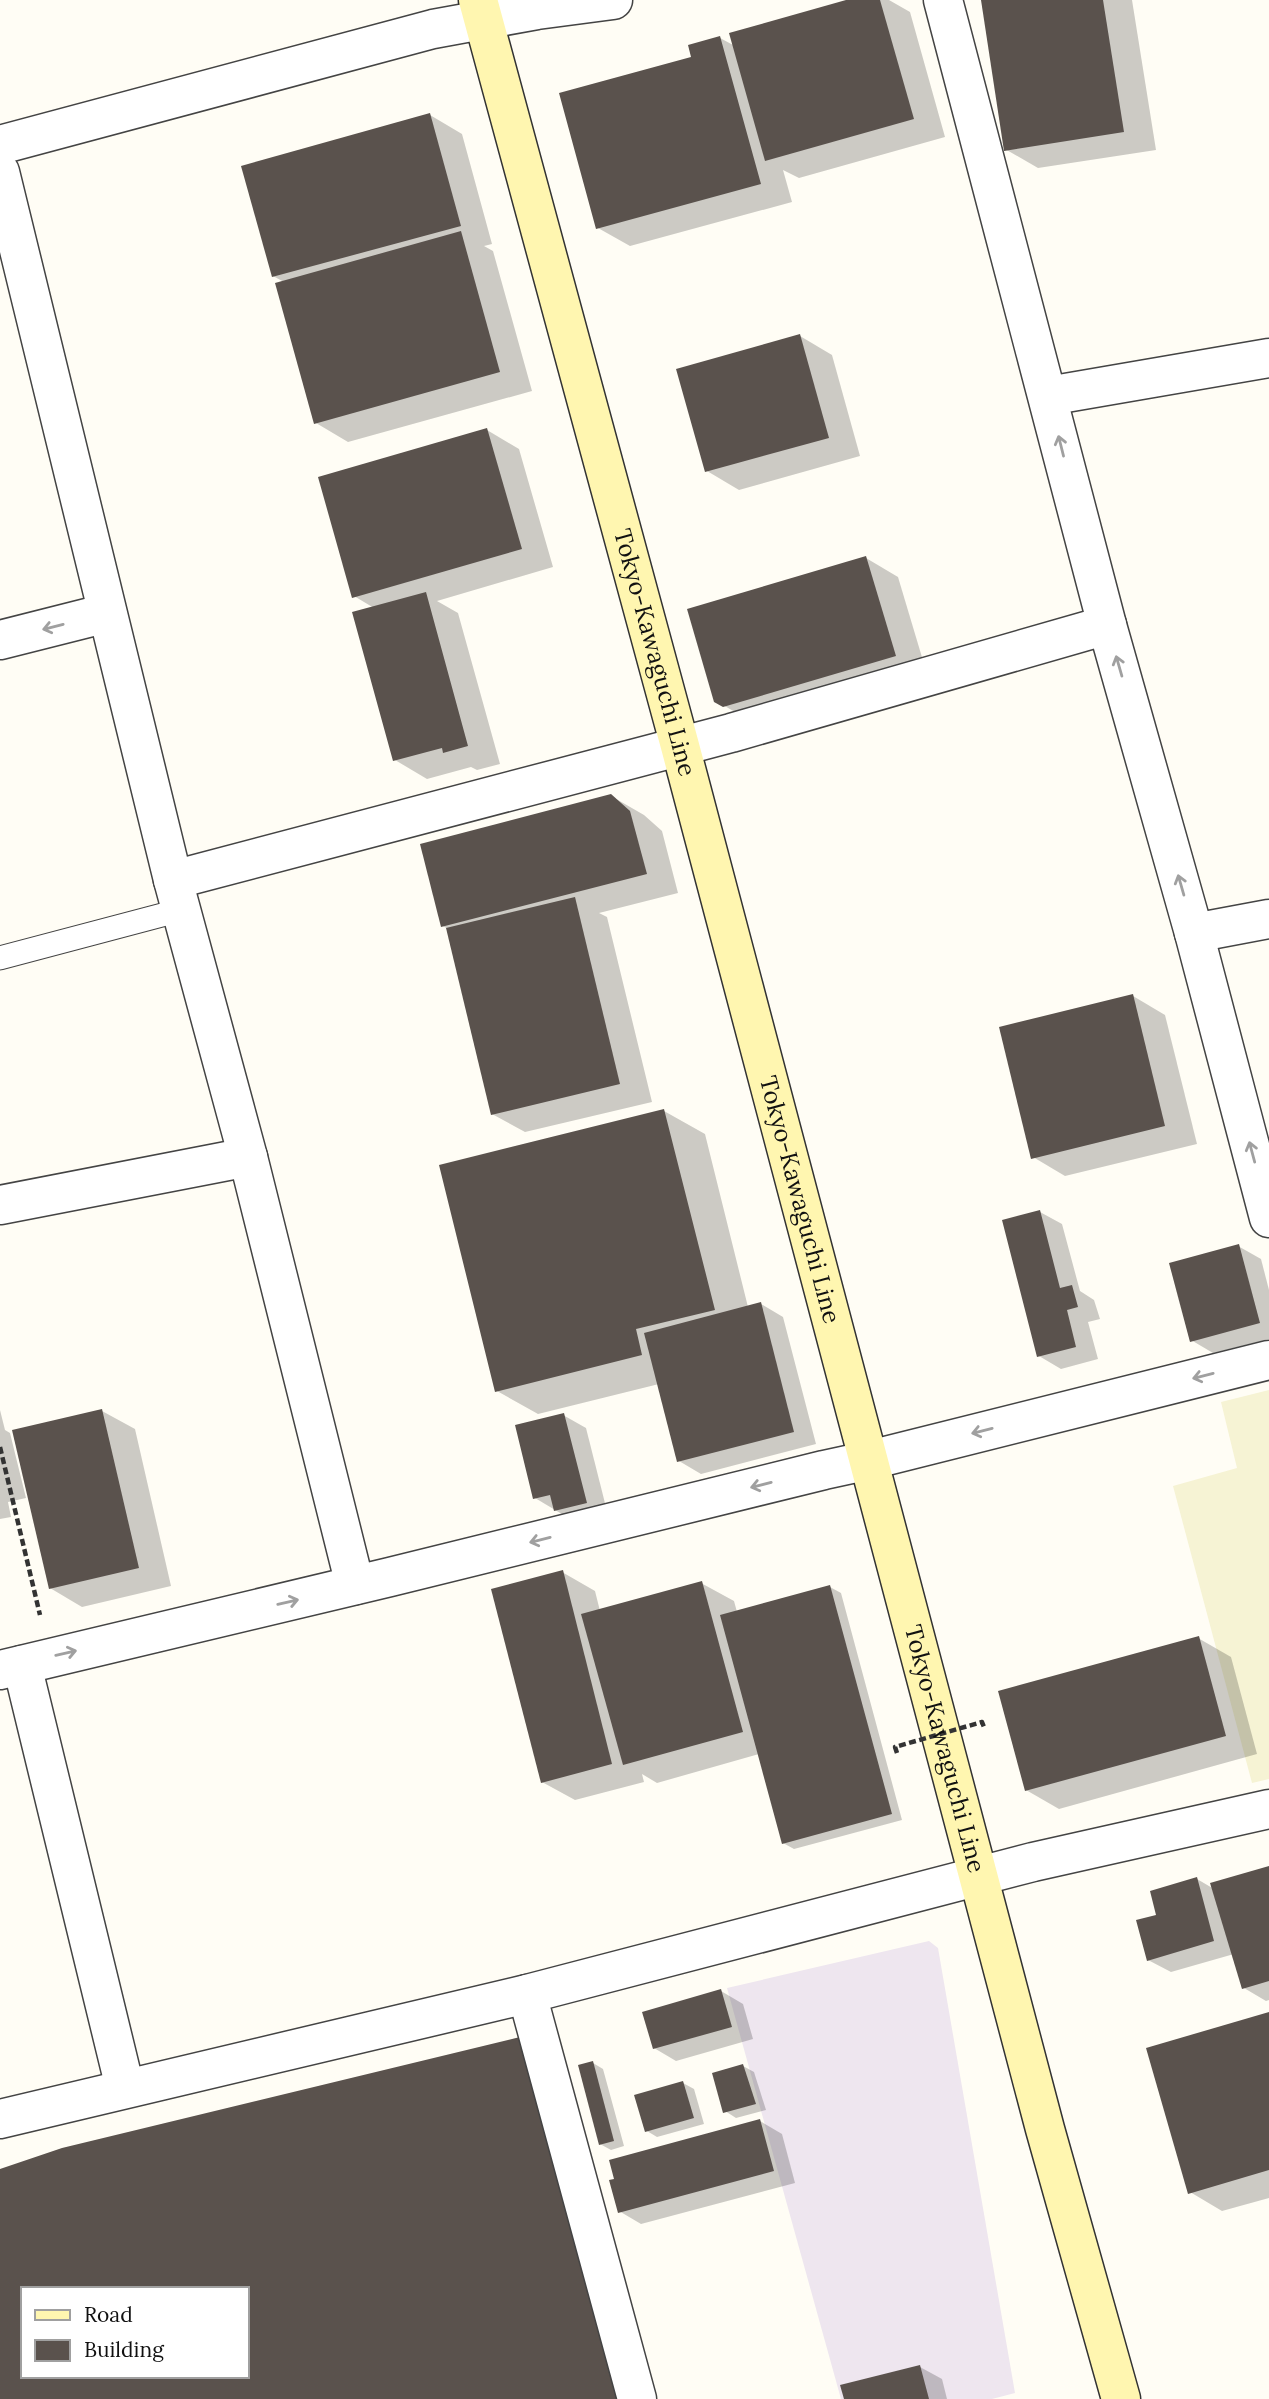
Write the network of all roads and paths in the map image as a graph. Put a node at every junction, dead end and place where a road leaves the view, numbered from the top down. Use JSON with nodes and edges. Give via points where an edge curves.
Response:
{"nodes":[{"id":1,"x":613,"y":0,"type":"edge"},
{"id":2,"x":943,"y":0,"type":"edge"},
{"id":3,"x":481,"y":10,"type":"edge"},
{"id":4,"x":0,"y":145,"type":"edge"},
{"id":5,"x":0,"y":172,"type":"edge"},
{"id":6,"x":1269,"y":358,"type":"edge"},
{"id":7,"x":1048,"y":396,"type":"junction"},
{"id":8,"x":107,"y":613,"type":"junction"},
{"id":9,"x":1107,"y":625,"type":"junction"},
{"id":10,"x":0,"y":640,"type":"edge"},
{"id":11,"x":680,"y":746,"type":"junction"},
{"id":12,"x":177,"y":895,"type":"junction"},
{"id":13,"x":1269,"y":919,"type":"edge"},
{"id":14,"x":1194,"y":933,"type":"junction"},
{"id":15,"x":0,"y":958,"type":"edge"},
{"id":16,"x":248,"y":1157,"type":"junction"},
{"id":17,"x":0,"y":1206,"type":"edge"},
{"id":18,"x":1269,"y":1218,"type":"edge"},
{"id":19,"x":1269,"y":1360,"type":"edge"},
{"id":20,"x":0,"y":1447,"type":"edge"},
{"id":21,"x":870,"y":1460,"type":"junction"},
{"id":22,"x":355,"y":1585,"type":"junction"},
{"id":23,"x":24,"y":1664,"type":"edge"},
{"id":24,"x":984,"y":1727,"type":"dead end"},
{"id":25,"x":897,"y":1753,"type":"dead end"},
{"id":26,"x":1269,"y":1809,"type":"edge"},
{"id":27,"x":978,"y":1875,"type":"junction"},
{"id":28,"x":527,"y":1994,"type":"junction"},
{"id":29,"x":125,"y":2088,"type":"junction"},
{"id":30,"x":0,"y":2119,"type":"edge"},
{"id":31,"x":637,"y":2399,"type":"edge"},
{"id":32,"x":1121,"y":2399,"type":"edge"}],
"edges":[{"from":1,"to":3,"type":"street"},
{"from":2,"to":7,"type":"street"},
{"from":3,"to":4,"type":"street","via":[[433,29]]},
{"from":3,"to":11,"type":"main road","name":"Tokyo-Kawaguchi Line"},
{"from":5,"to":8,"type":"street"},
{"from":6,"to":7,"type":"street"},
{"from":9,"to":7,"type":"street","one_way":true},
{"from":8,"to":10,"type":"street","one_way":true},
{"from":8,"to":12,"type":"street"},
{"from":9,"to":11,"type":"street"},
{"from":14,"to":9,"type":"street","one_way":true},
{"from":11,"to":12,"type":"street"},
{"from":11,"to":21,"type":"main road","name":"Tokyo-Kawaguchi Line"},
{"from":12,"to":15,"type":"lane"},
{"from":12,"to":16,"type":"street"},
{"from":13,"to":14,"type":"street"},
{"from":18,"to":14,"type":"street","one_way":true},
{"from":16,"to":17,"type":"street"},
{"from":16,"to":22,"type":"street"},
{"from":19,"to":21,"type":"street","one_way":true},
{"from":20,"to":23,"type":"path"},
{"from":21,"to":22,"type":"street","one_way":true},
{"from":21,"to":27,"type":"main road","name":"Tokyo-Kawaguchi Line"},
{"from":23,"to":22,"type":"street","one_way":true},
{"from":23,"to":29,"type":"street"},
{"from":24,"to":25,"type":"path","bridge":true,"via":[[982,1722],[895,1747]]},
{"from":26,"to":27,"type":"street"},
{"from":27,"to":28,"type":"street"},
{"from":27,"to":32,"type":"main road","name":"Tokyo-Kawaguchi Line"},
{"from":28,"to":29,"type":"street"},
{"from":28,"to":31,"type":"street"},
{"from":29,"to":30,"type":"street"}]}
